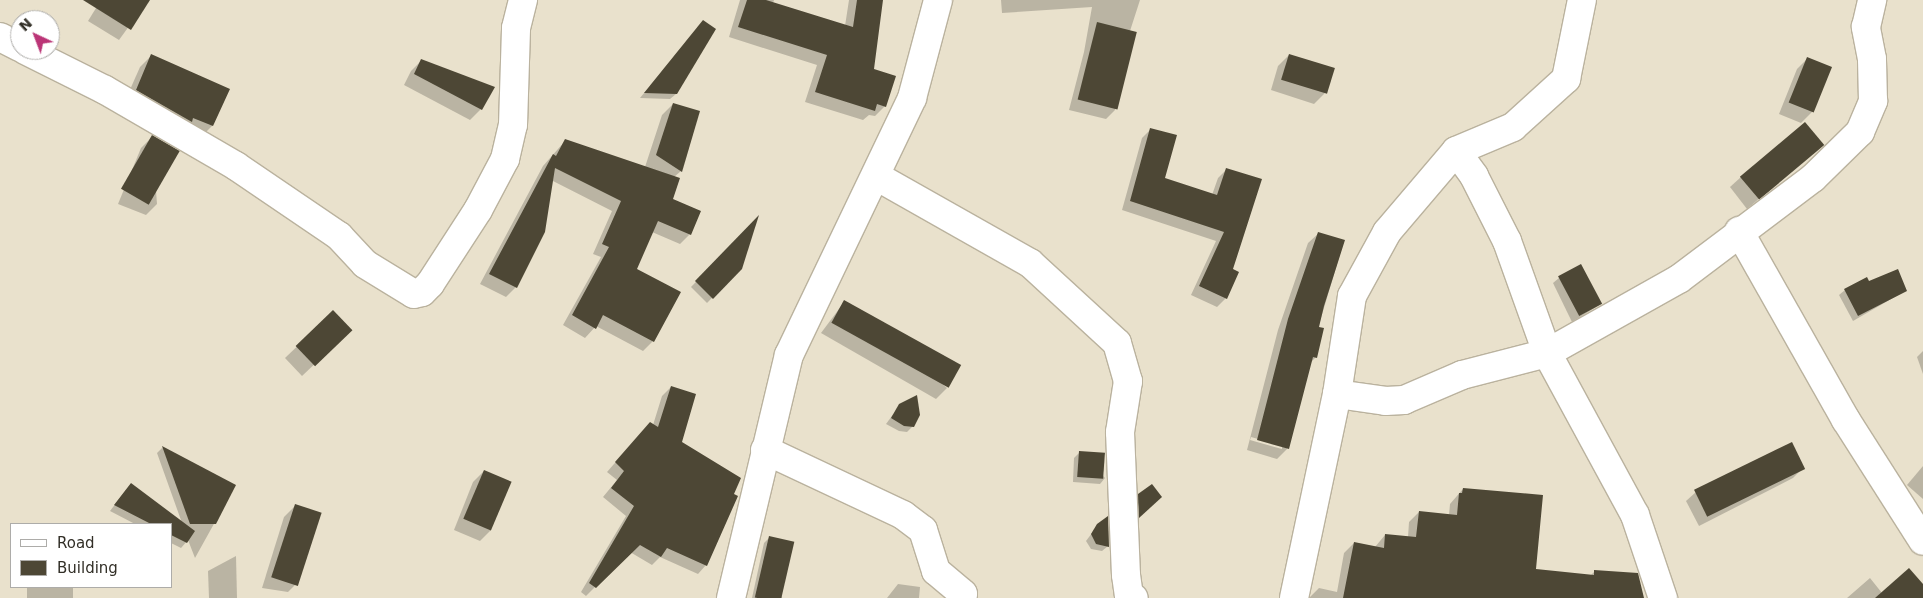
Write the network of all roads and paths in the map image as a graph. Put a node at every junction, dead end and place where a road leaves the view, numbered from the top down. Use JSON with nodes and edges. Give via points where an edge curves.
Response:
{"nodes":[{"id":1,"x":523,"y":0,"type":"edge"},
{"id":2,"x":938,"y":0,"type":"edge"},
{"id":3,"x":1582,"y":0,"type":"edge"},
{"id":4,"x":1872,"y":0,"type":"edge"},
{"id":5,"x":46,"y":60,"type":"edge"},
{"id":6,"x":1456,"y":152,"type":"junction"},
{"id":7,"x":876,"y":176,"type":"junction"},
{"id":8,"x":1738,"y":231,"type":"junction"},
{"id":9,"x":1547,"y":353,"type":"junction"},
{"id":10,"x":1337,"y":394,"type":"junction"},
{"id":11,"x":765,"y":450,"type":"junction"},
{"id":12,"x":1923,"y":541,"type":"edge"},
{"id":13,"x":731,"y":598,"type":"edge"},
{"id":14,"x":962,"y":598,"type":"edge"},
{"id":15,"x":1134,"y":598,"type":"edge"},
{"id":16,"x":1294,"y":598,"type":"edge"},
{"id":17,"x":1663,"y":598,"type":"edge"}],
"edges":[{"from":1,"to":5,"type":"street","via":[[516,28],[513,124],[505,159],[478,210],[430,284],[422,292],[414,294],[365,264],[339,236],[236,166]]},
{"from":2,"to":7,"type":"street","via":[[912,98]]},
{"from":3,"to":6,"type":"street","via":[[1566,79],[1513,126]]},
{"from":4,"to":8,"type":"street","via":[[1866,27],[1872,59],[1873,101],[1860,132],[1813,178]]},
{"from":6,"to":9,"type":"street","via":[[1474,176],[1507,241]]},
{"from":6,"to":10,"type":"street","via":[[1387,232],[1352,296]]},
{"from":7,"to":11,"type":"street","via":[[790,355]]},
{"from":7,"to":15,"type":"street","via":[[1030,263],[1117,343],[1128,381],[1120,432],[1126,575],[1129,596]]},
{"from":8,"to":9,"type":"street","via":[[1679,279]]},
{"from":8,"to":12,"type":"street","via":[[1846,420]]},
{"from":9,"to":10,"type":"street","via":[[1462,375],[1404,400],[1386,401]]},
{"from":9,"to":17,"type":"street","via":[[1635,515]]},
{"from":10,"to":16,"type":"street"},
{"from":11,"to":13,"type":"street"},
{"from":11,"to":14,"type":"street","via":[[903,514],[923,530],[936,571],[963,594]]}]}
